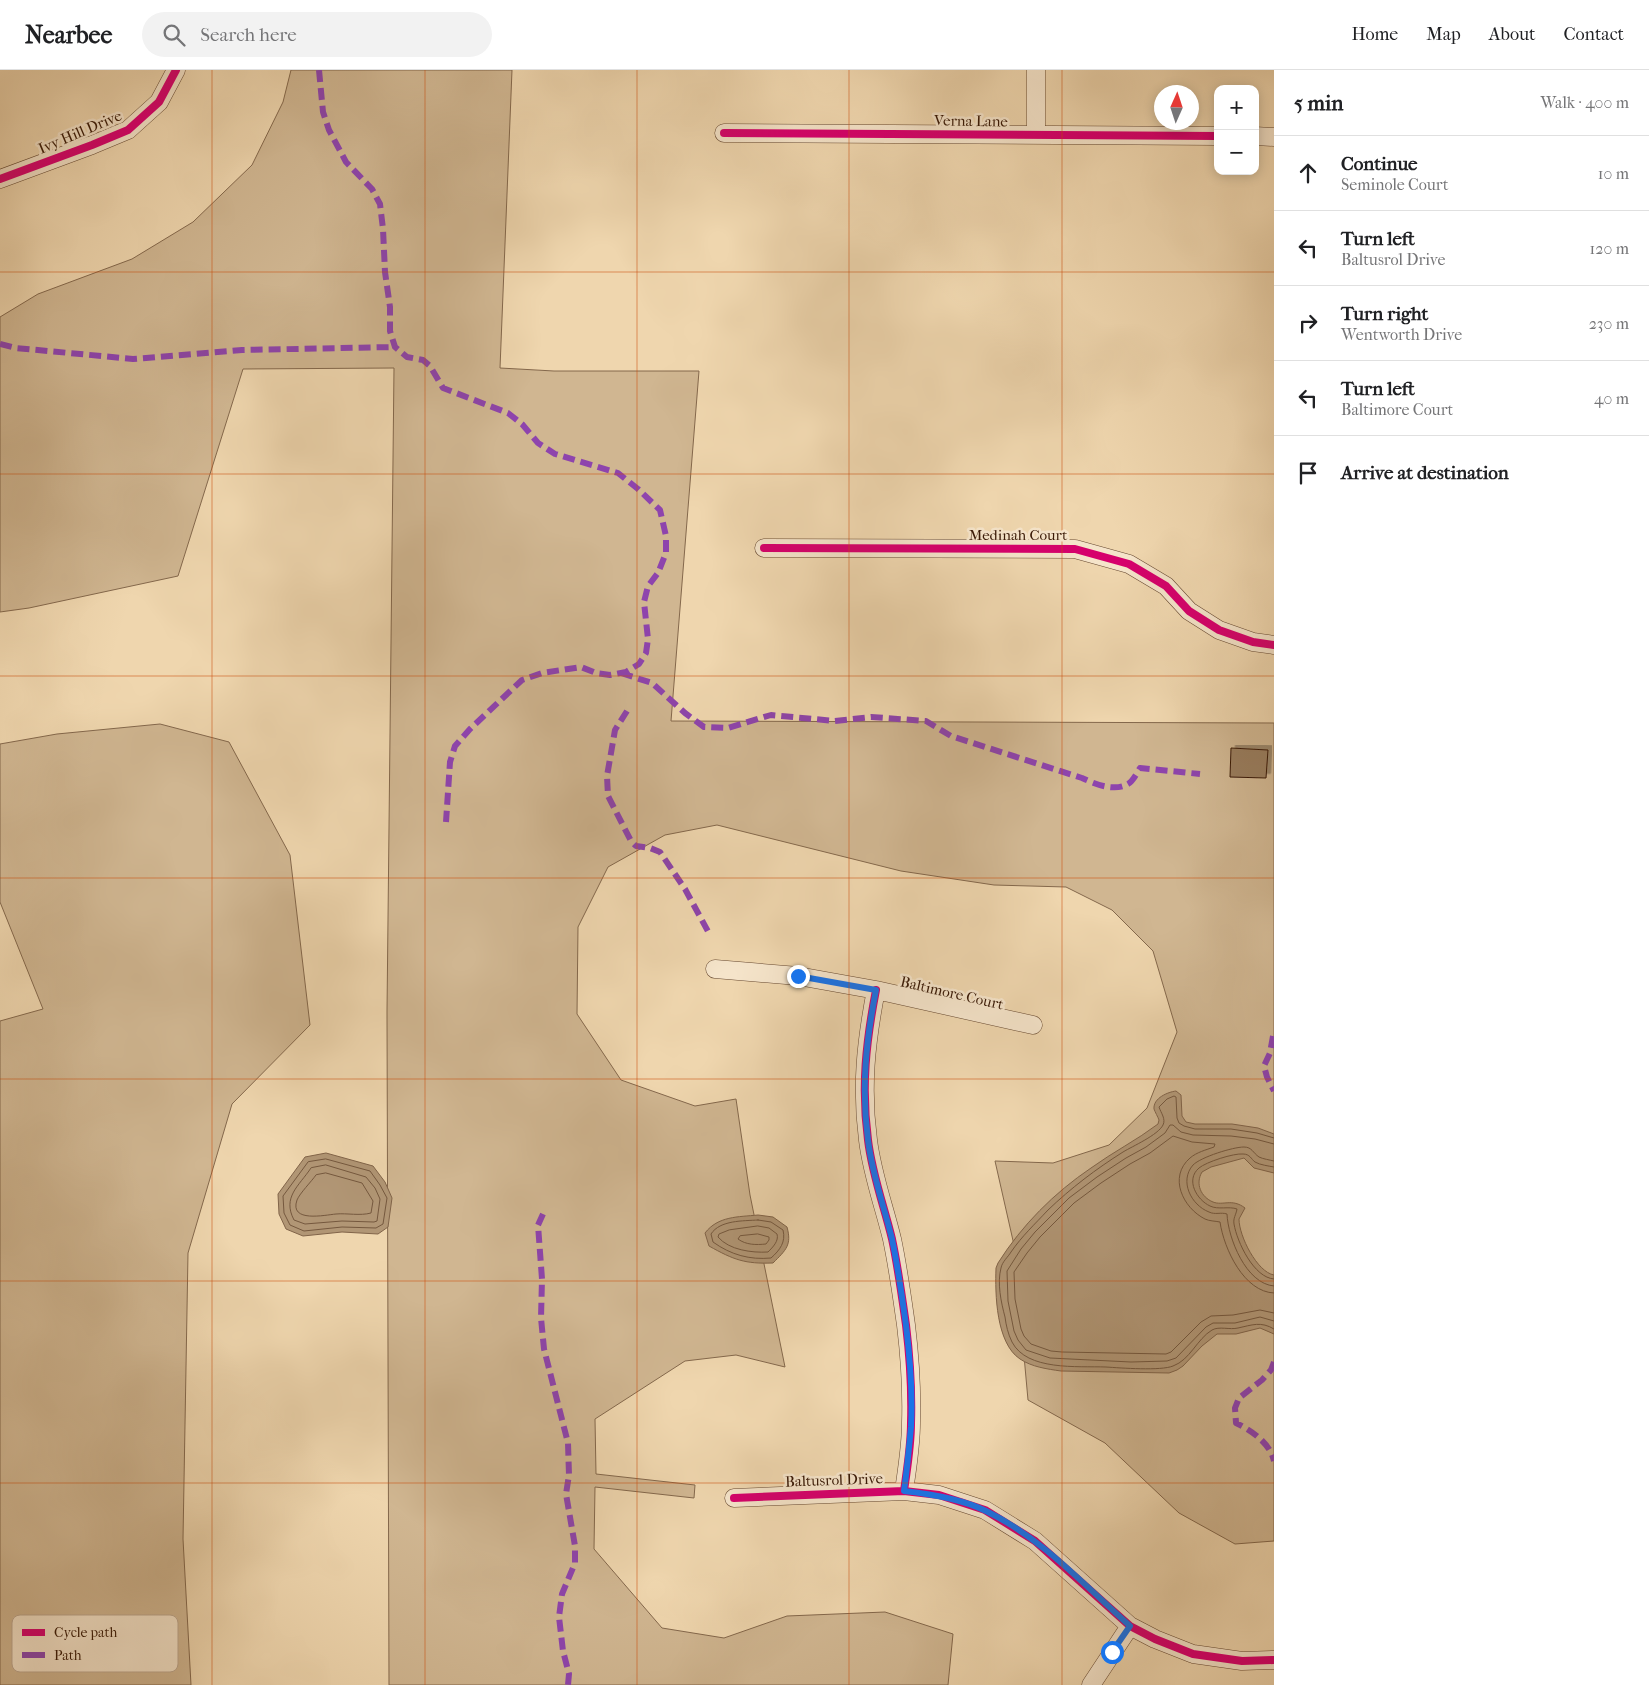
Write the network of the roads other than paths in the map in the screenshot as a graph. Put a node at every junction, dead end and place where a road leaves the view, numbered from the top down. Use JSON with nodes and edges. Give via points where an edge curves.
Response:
{"nodes":[{"id":1,"x":176,"y":70,"type":"edge"},
{"id":2,"x":1036,"y":70,"type":"edge"},
{"id":3,"x":724,"y":133,"type":"dead end"},
{"id":4,"x":1036,"y":135,"type":"junction"},
{"id":5,"x":1214,"y":136,"type":"edge"},
{"id":6,"x":1259,"y":136,"type":"edge"},
{"id":7,"x":1274,"y":137,"type":"edge"},
{"id":8,"x":0,"y":179,"type":"edge"},
{"id":9,"x":764,"y":548,"type":"dead end"},
{"id":10,"x":1274,"y":645,"type":"edge"},
{"id":11,"x":715,"y":969,"type":"dead end"},
{"id":12,"x":876,"y":990,"type":"junction"},
{"id":13,"x":1033,"y":1025,"type":"dead end"},
{"id":14,"x":904,"y":1491,"type":"junction"},
{"id":15,"x":734,"y":1498,"type":"dead end"},
{"id":16,"x":1130,"y":1626,"type":"junction"},
{"id":17,"x":1274,"y":1660,"type":"edge"},
{"id":18,"x":1091,"y":1685,"type":"edge"}],
"edges":[{"from":1,"to":8,"type":"street","name":"Ivy Hill Drive","via":[[159,102],[128,130]]},
{"from":2,"to":4,"type":"street"},
{"from":3,"to":4,"type":"street","name":"Verna Lane"},
{"from":4,"to":5,"type":"street","name":"Verna Lane"},
{"from":6,"to":7,"type":"street"},
{"from":9,"to":10,"type":"street","name":"Medinah Court","via":[[1075,549],[1129,564],[1166,586],[1189,611],[1219,630],[1253,642]]},
{"from":11,"to":12,"type":"street","name":"Baltimore Court","via":[[798,976]]},
{"from":12,"to":13,"type":"street","name":"Baltimore Court"},
{"from":12,"to":14,"type":"street","via":[[864,1070],[865,1100],[871,1157],[892,1240],[906,1326],[911,1425]]},
{"from":14,"to":15,"type":"street","name":"Baltusrol Drive"},
{"from":14,"to":16,"type":"street","name":"Baltusrol Drive","via":[[939,1495],[984,1510],[1011,1525],[1035,1541]]},
{"from":16,"to":17,"type":"street","name":"Baltusrol Drive","via":[[1193,1654],[1242,1661]]},
{"from":16,"to":18,"type":"street"}]}
